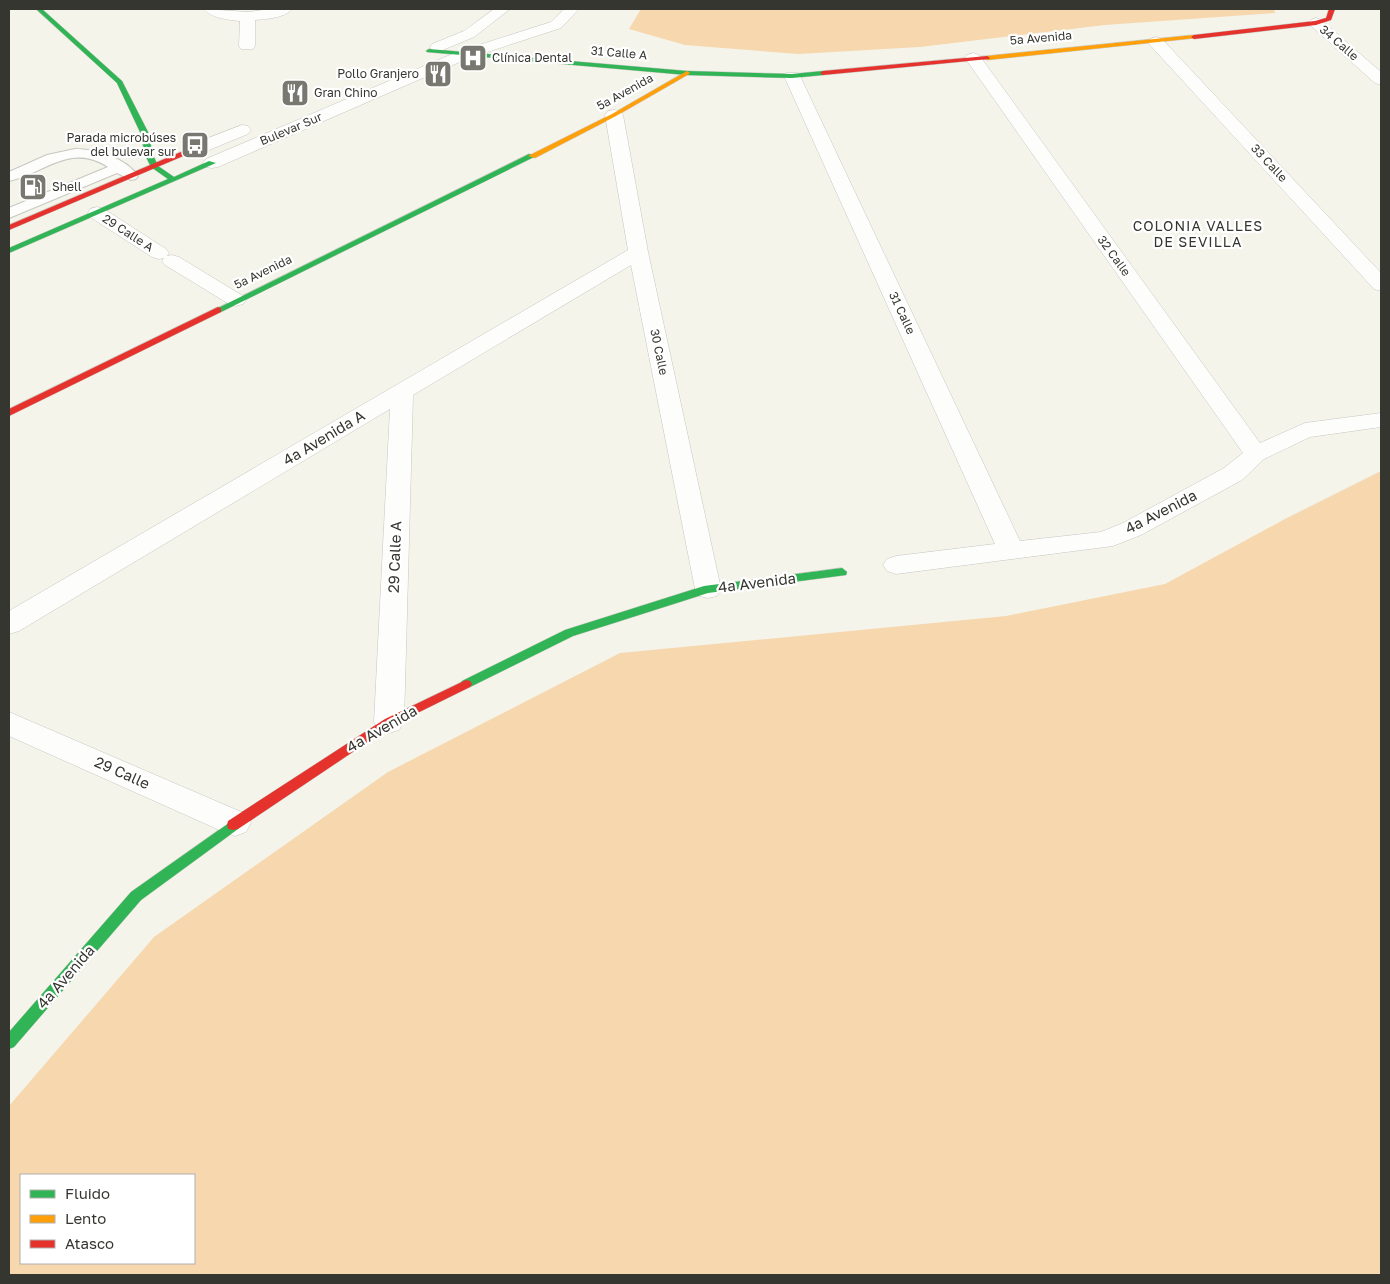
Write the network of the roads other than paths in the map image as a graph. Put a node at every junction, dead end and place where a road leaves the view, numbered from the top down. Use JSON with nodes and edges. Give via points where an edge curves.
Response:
{"nodes":[{"id":1,"x":39,"y":9,"type":"edge"},
{"id":2,"x":211,"y":9,"type":"edge"},
{"id":3,"x":503,"y":9,"type":"edge"},
{"id":4,"x":572,"y":9,"type":"edge"},
{"id":5,"x":1332,"y":9,"type":"edge"},
{"id":6,"x":282,"y":10,"type":"edge"},
{"id":7,"x":248,"y":16,"type":"junction"},
{"id":8,"x":1316,"y":23,"type":"junction"},
{"id":9,"x":1156,"y":42,"type":"junction"},
{"id":10,"x":247,"y":46,"type":"dead end"},
{"id":11,"x":429,"y":51,"type":"junction"},
{"id":12,"x":463,"y":54,"type":"junction"},
{"id":13,"x":411,"y":58,"type":"dead end"},
{"id":14,"x":973,"y":58,"type":"junction"},
{"id":15,"x":687,"y":73,"type":"junction"},
{"id":16,"x":792,"y":76,"type":"junction"},
{"id":17,"x":1381,"y":80,"type":"edge"},
{"id":18,"x":614,"y":115,"type":"junction"},
{"id":19,"x":258,"y":124,"type":"dead end"},
{"id":20,"x":144,"y":132,"type":"junction"},
{"id":21,"x":159,"y":136,"type":"dead end"},
{"id":22,"x":185,"y":147,"type":"junction"},
{"id":23,"x":212,"y":163,"type":"junction"},
{"id":24,"x":155,"y":166,"type":"junction"},
{"id":25,"x":117,"y":168,"type":"junction"},
{"id":26,"x":131,"y":176,"type":"junction"},
{"id":27,"x":9,"y":177,"type":"edge"},
{"id":28,"x":173,"y":179,"type":"junction"},
{"id":29,"x":9,"y":213,"type":"edge"},
{"id":30,"x":98,"y":213,"type":"junction"},
{"id":31,"x":9,"y":228,"type":"edge"},
{"id":32,"x":9,"y":251,"type":"edge"},
{"id":33,"x":638,"y":252,"type":"junction"},
{"id":34,"x":1381,"y":285,"type":"edge"},
{"id":35,"x":236,"y":300,"type":"junction"},
{"id":36,"x":402,"y":392,"type":"junction"},
{"id":37,"x":9,"y":413,"type":"edge"},
{"id":38,"x":1381,"y":420,"type":"edge"},
{"id":39,"x":1256,"y":454,"type":"junction"},
{"id":40,"x":1011,"y":550,"type":"junction"},
{"id":41,"x":896,"y":565,"type":"dead end"},
{"id":42,"x":842,"y":572,"type":"dead end"},
{"id":43,"x":708,"y":589,"type":"junction"},
{"id":44,"x":9,"y":624,"type":"edge"},
{"id":45,"x":389,"y":722,"type":"junction"},
{"id":46,"x":9,"y":723,"type":"edge"},
{"id":47,"x":235,"y":822,"type":"junction"},
{"id":48,"x":9,"y":1042,"type":"edge"}],
"edges":[{"from":1,"to":20,"type":"street","via":[[120,82]]},
{"from":2,"to":7,"type":"street"},
{"from":3,"to":11,"type":"street","via":[[469,34]]},
{"from":4,"to":12,"type":"street","name":"Bulevar Sur","via":[[556,25]]},
{"from":5,"to":8,"type":"street","name":"34 Calle","via":[[1328,20]]},
{"from":6,"to":7,"type":"street"},
{"from":7,"to":10,"type":"street"},
{"from":8,"to":9,"type":"street","name":"5a Avenida"},
{"from":8,"to":17,"type":"street","name":"34 Calle"},
{"from":9,"to":14,"type":"street","name":"5a Avenida"},
{"from":9,"to":34,"type":"street","name":"33 Calle"},
{"from":11,"to":12,"type":"street","name":"31 Calle A"},
{"from":11,"to":13,"type":"street"},
{"from":12,"to":15,"type":"street","name":"31 Calle A"},
{"from":12,"to":23,"type":"street","name":"Bulevar Sur"},
{"from":14,"to":16,"type":"street","name":"5a Avenida"},
{"from":14,"to":39,"type":"street","name":"32 Calle"},
{"from":15,"to":16,"type":"street","name":"5a Avenida"},
{"from":15,"to":18,"type":"street","name":"5a Avenida"},
{"from":16,"to":40,"type":"street","name":"31 Calle"},
{"from":18,"to":33,"type":"street","name":"30 Calle"},
{"from":18,"to":35,"type":"street","name":"5a Avenida"},
{"from":19,"to":22,"type":"street","name":"Bulevar Sur"},
{"from":20,"to":21,"type":"street"},
{"from":20,"to":24,"type":"street"},
{"from":22,"to":23,"type":"street"},
{"from":22,"to":24,"type":"street","name":"Bulevar Sur"},
{"from":23,"to":28,"type":"street","name":"Bulevar Sur"},
{"from":24,"to":26,"type":"street","name":"Bulevar Sur"},
{"from":24,"to":28,"type":"street"},
{"from":25,"to":26,"type":"lane"},
{"from":25,"to":27,"type":"lane","via":[[98,156],[75,153],[55,157]]},
{"from":25,"to":29,"type":"lane"},
{"from":26,"to":31,"type":"street","name":"Bulevar Sur"},
{"from":28,"to":30,"type":"street","name":"Bulevar Sur"},
{"from":30,"to":32,"type":"street","name":"Bulevar Sur"},
{"from":30,"to":35,"type":"street","name":"29 Calle A"},
{"from":33,"to":36,"type":"street","name":"4a Avenida A"},
{"from":33,"to":43,"type":"street","name":"30 Calle"},
{"from":35,"to":37,"type":"street","name":"5a Avenida"},
{"from":36,"to":44,"type":"street","name":"4a Avenida A"},
{"from":36,"to":45,"type":"street","name":"29 Calle A"},
{"from":38,"to":39,"type":"street","name":"4a Avenida","via":[[1305,430]]},
{"from":39,"to":40,"type":"street","name":"4a Avenida","via":[[1233,474],[1132,529],[1104,540]]},
{"from":40,"to":41,"type":"street","name":"4a Avenida"},
{"from":42,"to":43,"type":"street","name":"4a Avenida"},
{"from":43,"to":45,"type":"street","name":"4a Avenida","via":[[569,633]]},
{"from":45,"to":47,"type":"street","name":"4a Avenida"},
{"from":46,"to":47,"type":"street","name":"29 Calle"},
{"from":47,"to":48,"type":"street","name":"4a Avenida","via":[[136,896]]}]}
